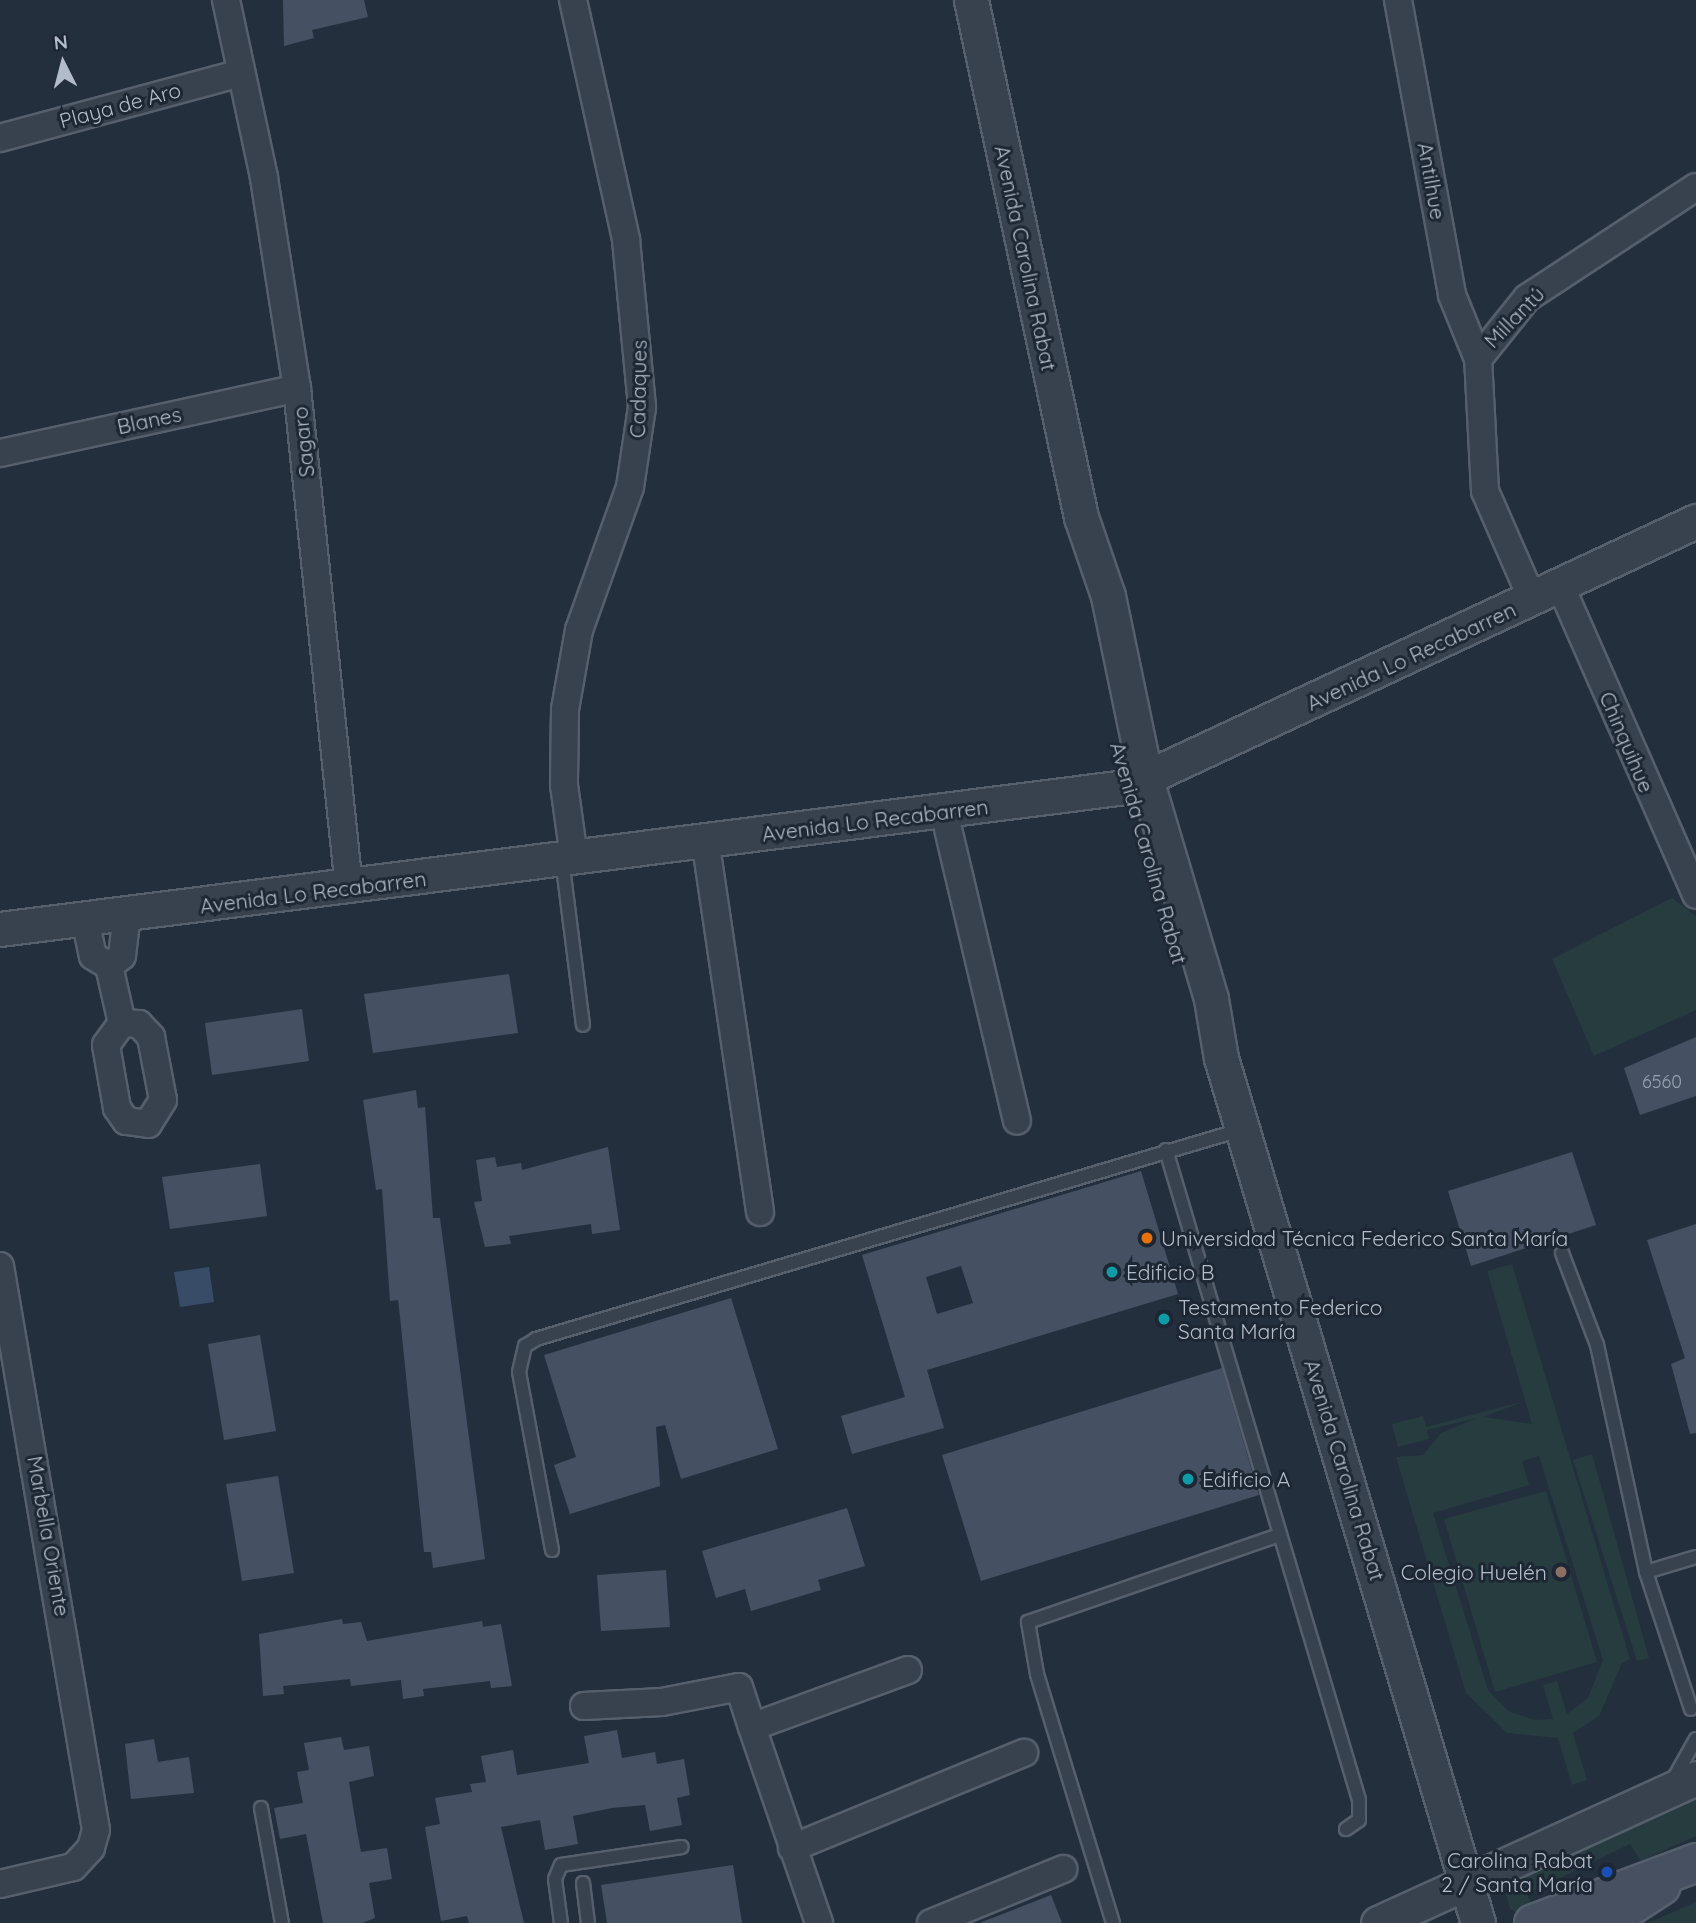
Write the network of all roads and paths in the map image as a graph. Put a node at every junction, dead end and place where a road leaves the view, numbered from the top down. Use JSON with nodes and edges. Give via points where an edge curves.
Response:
{"nodes":[{"id":1,"x":226,"y":0,"type":"edge"},
{"id":2,"x":573,"y":0,"type":"edge"},
{"id":3,"x":971,"y":0,"type":"edge"},
{"id":4,"x":1398,"y":0,"type":"edge"},
{"id":5,"x":241,"y":73,"type":"junction"},
{"id":6,"x":0,"y":138,"type":"edge"},
{"id":7,"x":1696,"y":187,"type":"edge"},
{"id":8,"x":1478,"y":359,"type":"junction"},
{"id":9,"x":297,"y":388,"type":"junction"},
{"id":10,"x":0,"y":453,"type":"edge"},
{"id":11,"x":1696,"y":521,"type":"edge"},
{"id":12,"x":1547,"y":594,"type":"junction"},
{"id":13,"x":1136,"y":783,"type":"junction"},
{"id":14,"x":944,"y":812,"type":"junction"},
{"id":15,"x":705,"y":839,"type":"junction"},
{"id":16,"x":568,"y":858,"type":"junction"},
{"id":17,"x":349,"y":888,"type":"junction"},
{"id":18,"x":1696,"y":895,"type":"edge"},
{"id":19,"x":127,"y":914,"type":"junction"},
{"id":20,"x":85,"y":919,"type":"junction"},
{"id":21,"x":0,"y":929,"type":"edge"},
{"id":22,"x":109,"y":966,"type":"junction"},
{"id":23,"x":122,"y":1023,"type":"dead end"},
{"id":24,"x":583,"y":1025,"type":"dead end"},
{"id":25,"x":1017,"y":1120,"type":"dead end"},
{"id":26,"x":1242,"y":1130,"type":"junction"},
{"id":27,"x":1166,"y":1150,"type":"junction"},
{"id":28,"x":760,"y":1212,"type":"dead end"},
{"id":29,"x":1562,"y":1253,"type":"dead end"},
{"id":30,"x":0,"y":1266,"type":"edge"},
{"id":31,"x":1279,"y":1535,"type":"junction"},
{"id":32,"x":552,"y":1550,"type":"dead end"},
{"id":33,"x":1696,"y":1557,"type":"edge"},
{"id":34,"x":1646,"y":1572,"type":"junction"},
{"id":35,"x":908,"y":1670,"type":"dead end"},
{"id":36,"x":584,"y":1706,"type":"dead end"},
{"id":37,"x":1690,"y":1709,"type":"dead end"},
{"id":38,"x":752,"y":1727,"type":"junction"},
{"id":39,"x":1696,"y":1739,"type":"edge"},
{"id":40,"x":1024,"y":1753,"type":"dead end"},
{"id":41,"x":1682,"y":1785,"type":"edge"},
{"id":42,"x":261,"y":1808,"type":"dead end"},
{"id":43,"x":1346,"y":1829,"type":"dead end"},
{"id":44,"x":682,"y":1847,"type":"dead end"},
{"id":45,"x":792,"y":1848,"type":"junction"},
{"id":46,"x":1693,"y":1863,"type":"edge"},
{"id":47,"x":1063,"y":1869,"type":"dead end"},
{"id":48,"x":1470,"y":1881,"type":"junction"},
{"id":49,"x":583,"y":1883,"type":"dead end"},
{"id":50,"x":0,"y":1884,"type":"edge"},
{"id":51,"x":282,"y":1923,"type":"edge"},
{"id":52,"x":561,"y":1923,"type":"edge"},
{"id":53,"x":588,"y":1923,"type":"edge"},
{"id":54,"x":819,"y":1923,"type":"edge"},
{"id":55,"x":931,"y":1923,"type":"edge"},
{"id":56,"x":1113,"y":1923,"type":"edge"},
{"id":57,"x":1378,"y":1923,"type":"edge"},
{"id":58,"x":1478,"y":1923,"type":"edge"},
{"id":59,"x":1500,"y":1923,"type":"edge"},
{"id":60,"x":1533,"y":1923,"type":"edge"},
{"id":61,"x":1604,"y":1923,"type":"edge"}],
"edges":[{"from":1,"to":5,"type":"street","name":"Sagaro"},
{"from":2,"to":16,"type":"street","name":"Cadaques","via":[[626,240],[642,384],[630,487],[579,630],[567,696],[564,785]]},
{"from":3,"to":13,"type":"street","name":"Avenida Carolina Rabat","via":[[1081,517],[1086,585]]},
{"from":4,"to":8,"type":"street","name":"Antilhue","via":[[1452,295]]},
{"from":5,"to":6,"type":"street","name":"Playa de Aro"},
{"from":5,"to":9,"type":"street","name":"Sagaro"},
{"from":7,"to":8,"type":"street","name":"Millantú","via":[[1527,298]]},
{"from":8,"to":12,"type":"street","name":"Millantú","via":[[1485,491]]},
{"from":9,"to":10,"type":"street","name":"Blanes"},
{"from":9,"to":17,"type":"street","name":"Sagaro"},
{"from":11,"to":12,"type":"street","name":"Avenida Lo Recabarren"},
{"from":12,"to":13,"type":"street","name":"Avenida Lo Recabarren"},
{"from":12,"to":18,"type":"street","name":"Chinquihue"},
{"from":13,"to":14,"type":"street","name":"Avenida Lo Recabarren"},
{"from":13,"to":26,"type":"street","name":"Avenida Carolina Rabat","via":[[1194,1002],[1221,1058]]},
{"from":14,"to":15,"type":"street","name":"Avenida Lo Recabarren"},
{"from":14,"to":25,"type":"street"},
{"from":15,"to":16,"type":"street","name":"Avenida Lo Recabarren"},
{"from":15,"to":28,"type":"street"},
{"from":16,"to":17,"type":"street","name":"Avenida Lo Recabarren"},
{"from":16,"to":24,"type":"lane"},
{"from":17,"to":19,"type":"street","name":"Avenida Lo Recabarren"},
{"from":19,"to":20,"type":"street","name":"Avenida Lo Recabarren"},
{"from":19,"to":22,"type":"street","via":[[122,956]]},
{"from":20,"to":21,"type":"street","name":"Avenida Lo Recabarren"},
{"from":20,"to":22,"type":"street","via":[[93,956]]},
{"from":22,"to":23,"type":"street"},
{"from":26,"to":27,"type":"lane"},
{"from":26,"to":48,"type":"street","name":"Avenida Carolina Rabat"},
{"from":27,"to":31,"type":"lane"},
{"from":27,"to":32,"type":"lane","via":[[525,1346],[519,1371]]},
{"from":29,"to":34,"type":"lane","via":[[1597,1345]]},
{"from":30,"to":50,"type":"street","name":"Marbella Oriente","via":[[96,1806],[96,1830],[83,1858],[56,1874]]},
{"from":31,"to":43,"type":"lane","via":[[1359,1800],[1359,1820]]},
{"from":31,"to":56,"type":"lane","via":[[1028,1622],[1037,1674]]},
{"from":33,"to":34,"type":"lane"},
{"from":34,"to":37,"type":"lane"},
{"from":35,"to":38,"type":"street"},
{"from":36,"to":38,"type":"street","via":[[662,1702],[739,1687]]},
{"from":38,"to":45,"type":"street"},
{"from":39,"to":41,"type":"lane"},
{"from":40,"to":45,"type":"street"},
{"from":41,"to":48,"type":"street"},
{"from":42,"to":51,"type":"lane"},
{"from":44,"to":52,"type":"lane","via":[[561,1865],[555,1879]]},
{"from":45,"to":54,"type":"street"},
{"from":46,"to":60,"type":"main road","via":[[1608,1890]]},
{"from":46,"to":61,"type":"main road"},
{"from":47,"to":55,"type":"street"},
{"from":48,"to":57,"type":"street"},
{"from":48,"to":58,"type":"street","name":"Avenida Carolina Rabat","via":[[1467,1900]]},
{"from":48,"to":59,"type":"street","name":"Avenida Carolina Rabat","via":[[1487,1894]]},
{"from":49,"to":53,"type":"lane"}]}
